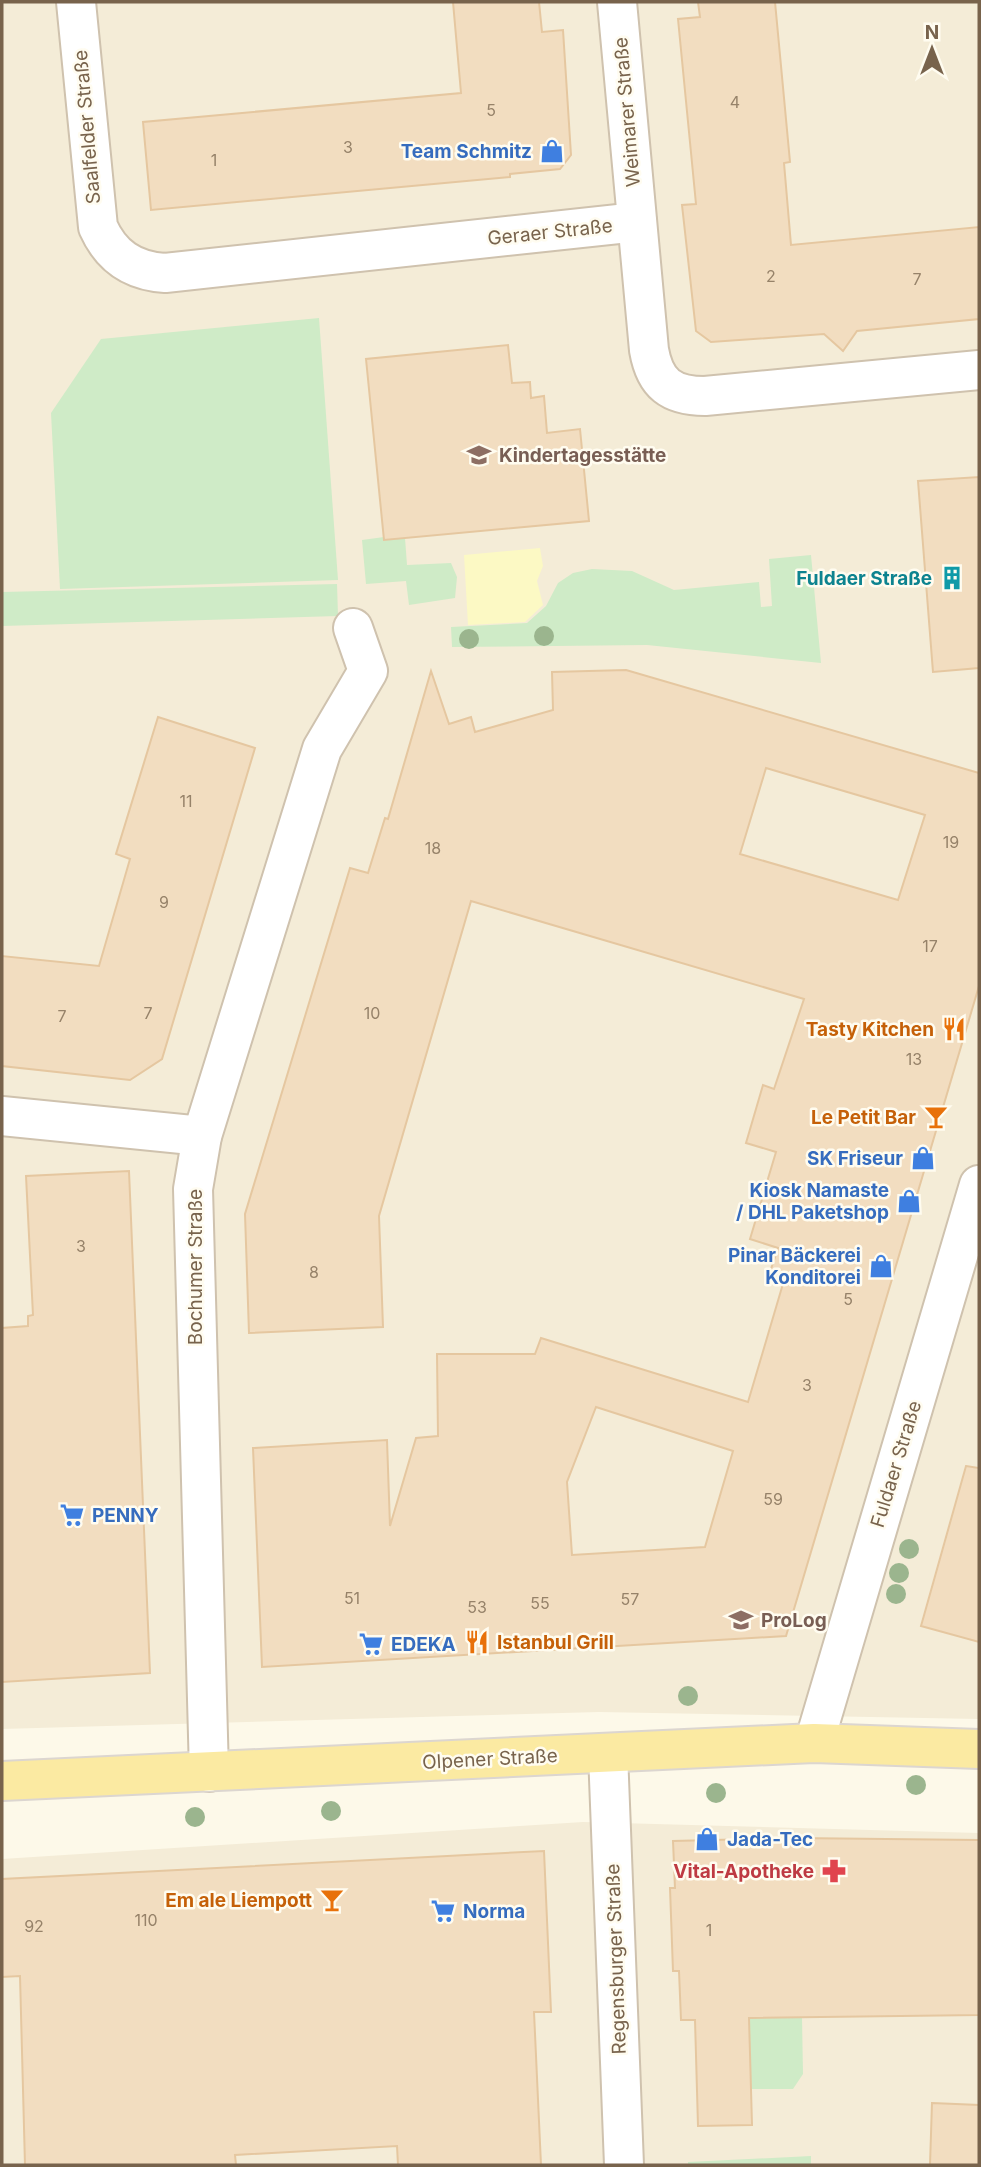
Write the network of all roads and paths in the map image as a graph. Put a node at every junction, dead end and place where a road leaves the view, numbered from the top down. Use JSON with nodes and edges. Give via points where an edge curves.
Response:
{"nodes":[{"id":1,"x":76,"y":2,"type":"edge"},
{"id":2,"x":617,"y":2,"type":"edge"},
{"id":3,"x":638,"y":222,"type":"junction"},
{"id":4,"x":145,"y":271,"type":"joint"},
{"id":5,"x":979,"y":370,"type":"edge"},
{"id":6,"x":353,"y":628,"type":"dead end"},
{"id":7,"x":2,"y":1116,"type":"edge"},
{"id":8,"x":202,"y":1136,"type":"junction"},
{"id":9,"x":979,"y":1185,"type":"edge"},
{"id":10,"x":814,"y":1743,"type":"junction"},
{"id":11,"x":979,"y":1749,"type":"edge"},
{"id":12,"x":608,"y":1754,"type":"junction"},
{"id":13,"x":209,"y":1772,"type":"junction"},
{"id":14,"x":2,"y":1781,"type":"edge"},
{"id":15,"x":624,"y":2165,"type":"edge"}],
"edges":[{"from":1,"to":4,"type":"street","name":"Saalfelder Straße","via":[[98,227],[116,256]]},
{"from":2,"to":3,"type":"street","name":"Weimarer Straße"},
{"from":3,"to":4,"type":"street","name":"Geraer Straße","via":[[314,258]]},
{"from":3,"to":5,"type":"street","name":"Geraer Straße","via":[[652,367],[657,379],[678,394],[718,395]]},
{"from":6,"to":8,"type":"street","name":"Bochumer Straße","via":[[368,671],[322,749]]},
{"from":7,"to":8,"type":"street"},
{"from":8,"to":13,"type":"street","name":"Bochumer Straße","via":[[191,1224]]},
{"from":9,"to":10,"type":"street","name":"Fuldaer Straße"},
{"from":10,"to":11,"type":"main road","name":"Olpener Straße"},
{"from":10,"to":12,"type":"main road","name":"Olpener Straße"},
{"from":12,"to":13,"type":"main road","name":"Olpener Straße"},
{"from":12,"to":15,"type":"street","name":"Regensburger Straße"},
{"from":13,"to":14,"type":"main road","name":"Olpener Straße"}]}
